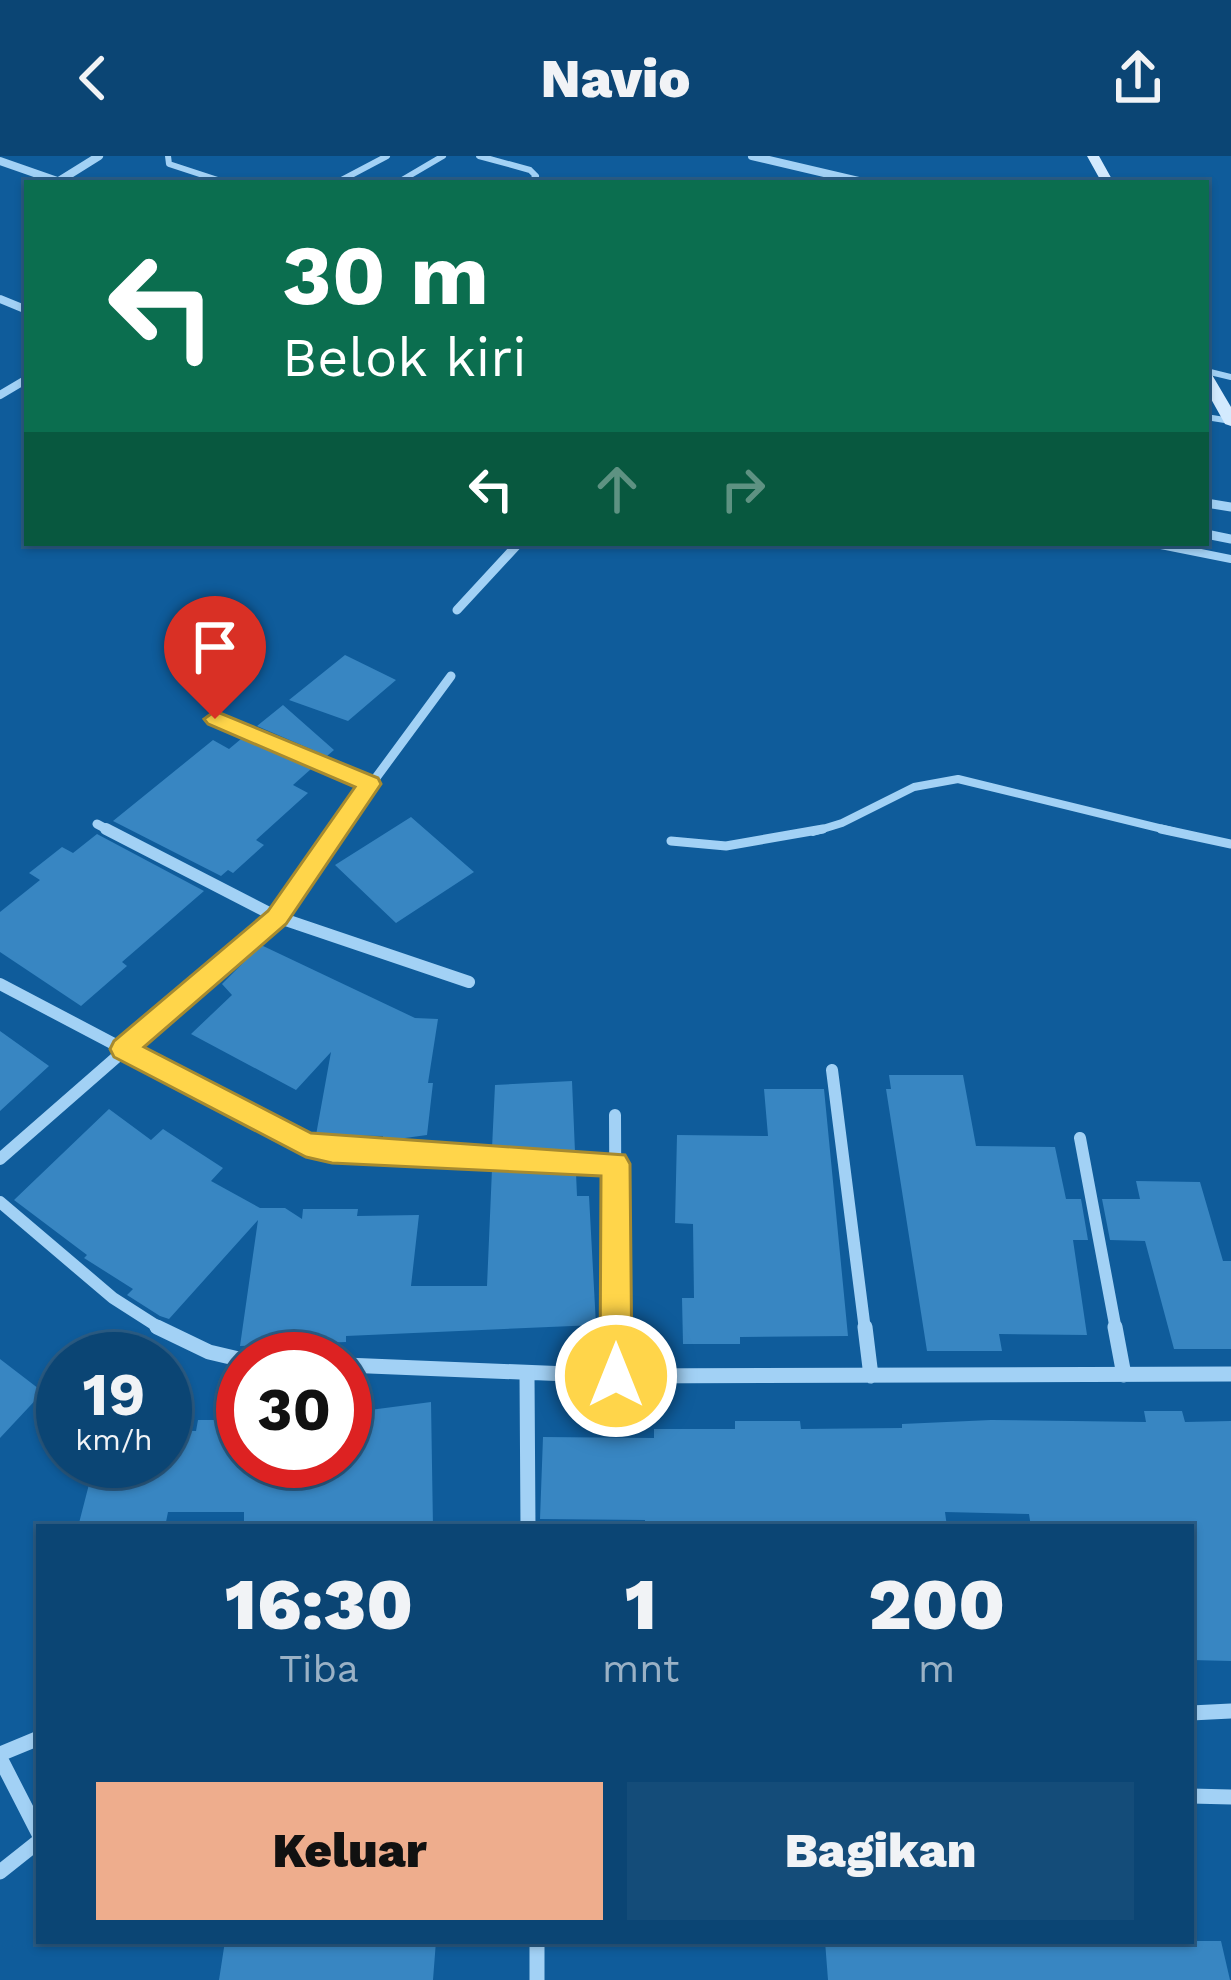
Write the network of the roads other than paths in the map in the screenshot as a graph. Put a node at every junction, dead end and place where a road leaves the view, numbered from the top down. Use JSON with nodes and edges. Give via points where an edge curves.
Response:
{"nodes":[{"id":1,"x":100,"y":156,"type":"edge"},
{"id":2,"x":168,"y":156,"type":"edge"},
{"id":3,"x":387,"y":156,"type":"edge"},
{"id":4,"x":443,"y":156,"type":"edge"},
{"id":5,"x":479,"y":156,"type":"edge"},
{"id":6,"x":752,"y":156,"type":"edge"},
{"id":7,"x":0,"y":161,"type":"edge"},
{"id":8,"x":55,"y":180,"type":"edge"},
{"id":9,"x":64,"y":180,"type":"edge"},
{"id":10,"x":218,"y":180,"type":"edge"},
{"id":11,"x":342,"y":180,"type":"edge"},
{"id":12,"x":402,"y":180,"type":"edge"},
{"id":13,"x":533,"y":180,"type":"edge"},
{"id":14,"x":854,"y":180,"type":"edge"},
{"id":15,"x":1209,"y":380,"type":"edge"},
{"id":16,"x":1231,"y":421,"type":"edge"},
{"id":17,"x":516,"y":546,"type":"edge"},
{"id":18,"x":1166,"y":546,"type":"edge"},
{"id":19,"x":1231,"y":559,"type":"edge"},
{"id":20,"x":457,"y":610,"type":"dead end"},
{"id":21,"x":451,"y":676,"type":"dead end"},
{"id":22,"x":215,"y":719,"type":"dead end"},
{"id":23,"x":370,"y":784,"type":"junction"},
{"id":24,"x":97,"y":824,"type":"dead end"},
{"id":25,"x":671,"y":842,"type":"dead end"},
{"id":26,"x":1231,"y":844,"type":"edge"},
{"id":27,"x":277,"y":917,"type":"junction"},
{"id":28,"x":469,"y":982,"type":"dead end"},
{"id":29,"x":0,"y":984,"type":"edge"},
{"id":30,"x":123,"y":1049,"type":"junction"},
{"id":31,"x":832,"y":1070,"type":"dead end"},
{"id":32,"x":615,"y":1114,"type":"dead end"},
{"id":33,"x":1080,"y":1138,"type":"dead end"},
{"id":34,"x":0,"y":1159,"type":"edge"},
{"id":35,"x":615,"y":1164,"type":"junction"},
{"id":36,"x":0,"y":1202,"type":"edge"},
{"id":37,"x":216,"y":1355,"type":"edge"},
{"id":38,"x":372,"y":1366,"type":"edge"},
{"id":39,"x":527,"y":1374,"type":"junction"},
{"id":40,"x":1231,"y":1374,"type":"edge"},
{"id":41,"x":1124,"y":1375,"type":"junction"},
{"id":42,"x":616,"y":1376,"type":"junction"},
{"id":43,"x":871,"y":1376,"type":"junction"},
{"id":44,"x":529,"y":1524,"type":"edge"},
{"id":45,"x":1231,"y":1712,"type":"edge"},
{"id":46,"x":1194,"y":1713,"type":"edge"},
{"id":47,"x":36,"y":1739,"type":"edge"},
{"id":48,"x":0,"y":1756,"type":"edge"},
{"id":49,"x":1194,"y":1796,"type":"edge"},
{"id":50,"x":1231,"y":1797,"type":"edge"},
{"id":51,"x":36,"y":1831,"type":"edge"},
{"id":52,"x":36,"y":1840,"type":"edge"},
{"id":53,"x":0,"y":1872,"type":"edge"},
{"id":54,"x":537,"y":1944,"type":"edge"},
{"id":55,"x":537,"y":1980,"type":"edge"}],
"edges":[{"from":1,"to":9,"type":"street"},
{"from":2,"to":10,"type":"lane","via":[[170,164]]},
{"from":3,"to":11,"type":"lane"},
{"from":4,"to":12,"type":"lane"},
{"from":5,"to":13,"type":"lane","via":[[530,170]]},
{"from":6,"to":14,"type":"street"},
{"from":7,"to":8,"type":"street"},
{"from":15,"to":16,"type":"main road"},
{"from":17,"to":20,"type":"street"},
{"from":18,"to":19,"type":"lane"},
{"from":21,"to":23,"type":"street"},
{"from":22,"to":23,"type":"street"},
{"from":23,"to":27,"type":"street"},
{"from":24,"to":27,"type":"street"},
{"from":25,"to":26,"type":"lane","via":[[796,838],[914,787],[958,779]]},
{"from":27,"to":28,"type":"street"},
{"from":27,"to":30,"type":"street"},
{"from":29,"to":30,"type":"street"},
{"from":30,"to":34,"type":"street"},
{"from":30,"to":35,"type":"street","via":[[306,1145]]},
{"from":31,"to":43,"type":"street"},
{"from":32,"to":35,"type":"street"},
{"from":33,"to":41,"type":"street"},
{"from":35,"to":42,"type":"street"},
{"from":36,"to":37,"type":"street","via":[[166,1337]]},
{"from":38,"to":39,"type":"street"},
{"from":39,"to":42,"type":"street"},
{"from":39,"to":44,"type":"street"},
{"from":40,"to":41,"type":"street"},
{"from":41,"to":43,"type":"street"},
{"from":42,"to":43,"type":"street"},
{"from":45,"to":46,"type":"street"},
{"from":47,"to":48,"type":"street"},
{"from":48,"to":51,"type":"street"},
{"from":49,"to":50,"type":"street"},
{"from":52,"to":53,"type":"street"},
{"from":54,"to":55,"type":"street"}]}
